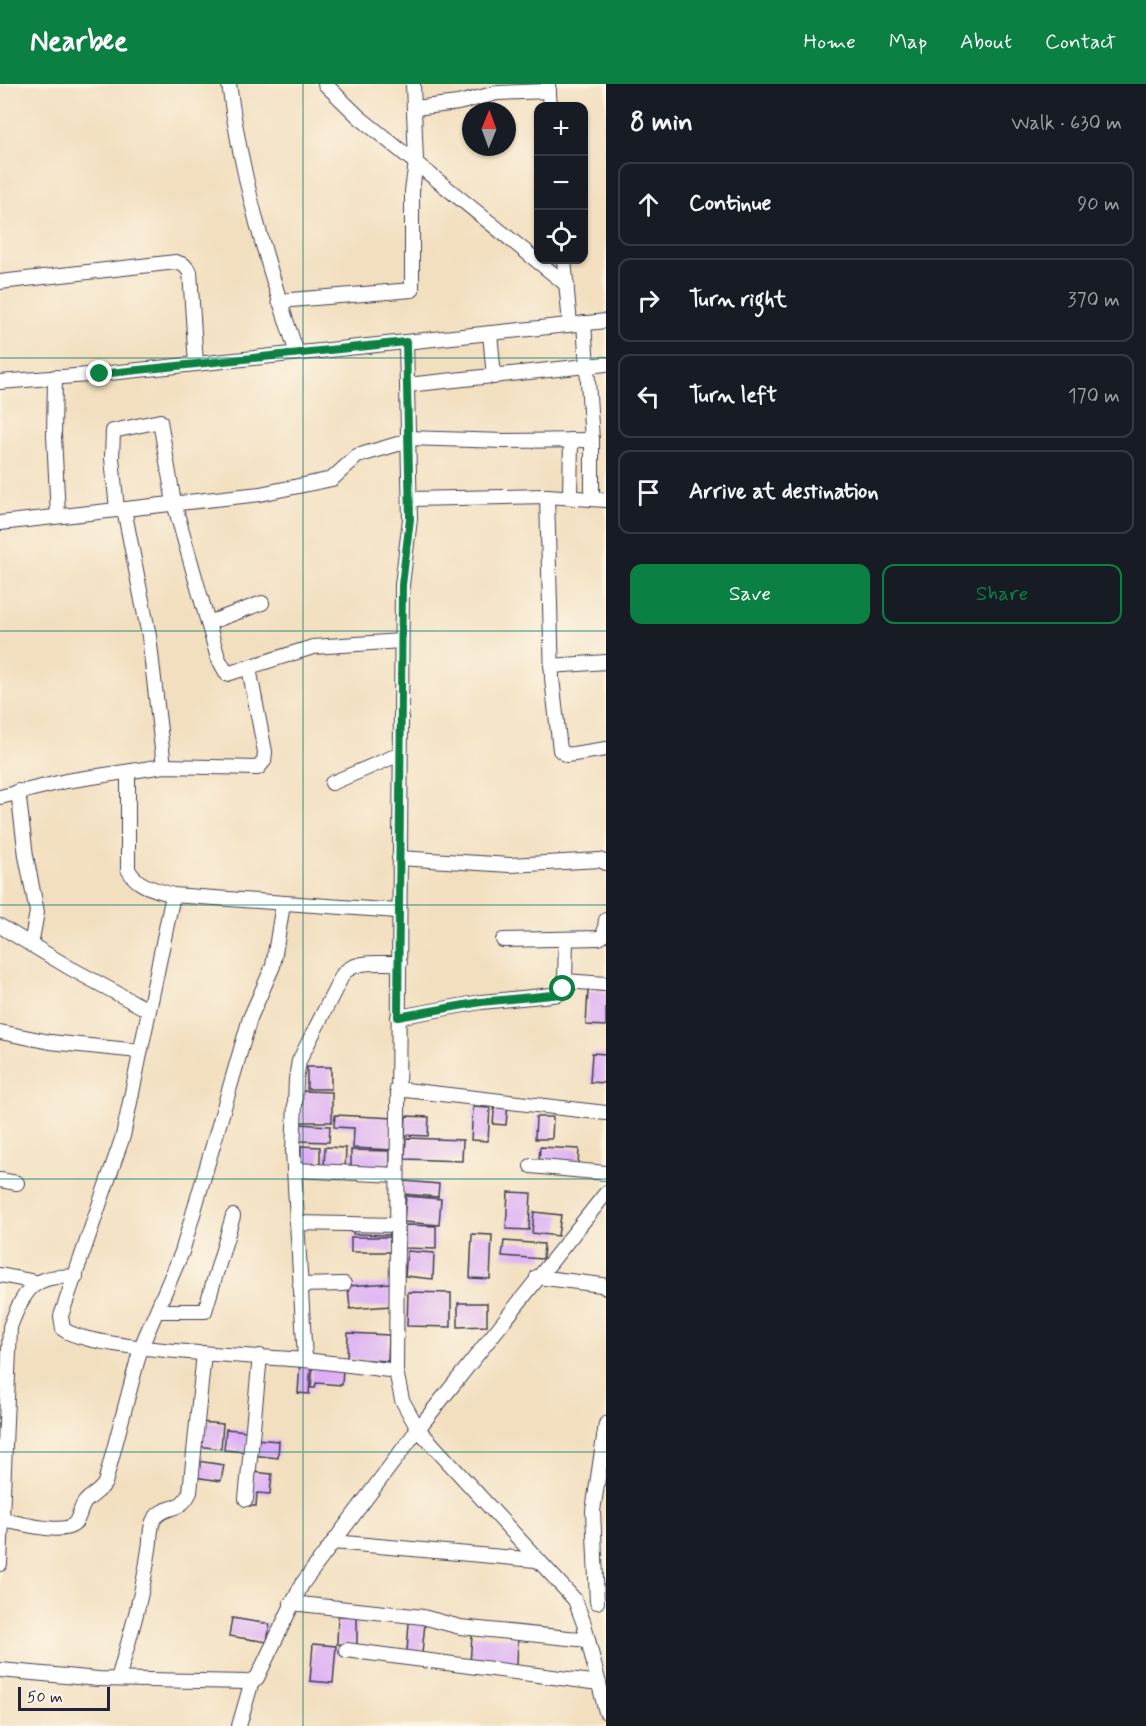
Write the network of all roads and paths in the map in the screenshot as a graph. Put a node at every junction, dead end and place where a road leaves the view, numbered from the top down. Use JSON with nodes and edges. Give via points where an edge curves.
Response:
{"nodes":[{"id":1,"x":229,"y":84,"type":"edge"},
{"id":2,"x":325,"y":84,"type":"edge"},
{"id":3,"x":413,"y":84,"type":"edge"},
{"id":4,"x":549,"y":88,"type":"edge"},
{"id":5,"x":415,"y":108,"type":"junction"},
{"id":6,"x":416,"y":162,"type":"junction"},
{"id":7,"x":564,"y":264,"type":"edge"},
{"id":8,"x":0,"y":282,"type":"edge"},
{"id":9,"x":567,"y":285,"type":"junction"},
{"id":10,"x":279,"y":301,"type":"junction"},
{"id":11,"x":606,"y":321,"type":"edge"},
{"id":12,"x":577,"y":323,"type":"junction"},
{"id":13,"x":490,"y":333,"type":"junction"},
{"id":14,"x":406,"y":342,"type":"junction"},
{"id":15,"x":297,"y":353,"type":"junction"},
{"id":16,"x":606,"y":363,"type":"edge"},
{"id":17,"x":196,"y":364,"type":"junction"},
{"id":18,"x":587,"y":366,"type":"junction"},
{"id":19,"x":55,"y":377,"type":"junction"},
{"id":20,"x":494,"y":377,"type":"junction"},
{"id":21,"x":0,"y":382,"type":"edge"},
{"id":22,"x":407,"y":385,"type":"junction"},
{"id":23,"x":407,"y":440,"type":"junction"},
{"id":24,"x":571,"y":440,"type":"junction"},
{"id":25,"x":592,"y":440,"type":"junction"},
{"id":26,"x":547,"y":496,"type":"junction"},
{"id":27,"x":570,"y":497,"type":"junction"},
{"id":28,"x":410,"y":499,"type":"junction"},
{"id":29,"x":599,"y":499,"type":"edge"},
{"id":30,"x":174,"y":503,"type":"junction"},
{"id":31,"x":120,"y":509,"type":"junction"},
{"id":32,"x":58,"y":516,"type":"junction"},
{"id":33,"x":0,"y":523,"type":"edge"},
{"id":34,"x":262,"y":603,"type":"dead end"},
{"id":35,"x":208,"y":623,"type":"junction"},
{"id":36,"x":401,"y":641,"type":"junction"},
{"id":37,"x":606,"y":662,"type":"edge"},
{"id":38,"x":551,"y":666,"type":"junction"},
{"id":39,"x":249,"y":668,"type":"junction"},
{"id":40,"x":606,"y":749,"type":"edge"},
{"id":41,"x":400,"y":754,"type":"junction"},
{"id":42,"x":164,"y":766,"type":"junction"},
{"id":43,"x":128,"y":772,"type":"junction"},
{"id":44,"x":332,"y":783,"type":"dead end"},
{"id":45,"x":18,"y":791,"type":"junction"},
{"id":46,"x":0,"y":797,"type":"edge"},
{"id":47,"x":399,"y":858,"type":"junction"},
{"id":48,"x":606,"y":863,"type":"edge"},
{"id":49,"x":173,"y":895,"type":"junction"},
{"id":50,"x":283,"y":904,"type":"junction"},
{"id":51,"x":399,"y":911,"type":"junction"},
{"id":52,"x":606,"y":920,"type":"edge"},
{"id":53,"x":0,"y":926,"type":"edge"},
{"id":54,"x":503,"y":940,"type":"dead end"},
{"id":55,"x":566,"y":940,"type":"junction"},
{"id":56,"x":31,"y":945,"type":"junction"},
{"id":57,"x":400,"y":963,"type":"junction"},
{"id":58,"x":566,"y":981,"type":"junction"},
{"id":59,"x":606,"y":984,"type":"edge"},
{"id":60,"x":148,"y":1010,"type":"junction"},
{"id":61,"x":398,"y":1017,"type":"junction"},
{"id":62,"x":0,"y":1032,"type":"edge"},
{"id":63,"x":139,"y":1051,"type":"junction"},
{"id":64,"x":397,"y":1089,"type":"junction"},
{"id":65,"x":606,"y":1113,"type":"edge"},
{"id":66,"x":531,"y":1166,"type":"dead end"},
{"id":67,"x":294,"y":1170,"type":"junction"},
{"id":68,"x":606,"y":1173,"type":"edge"},
{"id":69,"x":397,"y":1175,"type":"junction"},
{"id":70,"x":0,"y":1180,"type":"edge"},
{"id":71,"x":17,"y":1183,"type":"dead end"},
{"id":72,"x":604,"y":1198,"type":"edge"},
{"id":73,"x":233,"y":1215,"type":"dead end"},
{"id":74,"x":296,"y":1223,"type":"junction"},
{"id":75,"x":397,"y":1225,"type":"junction"},
{"id":76,"x":0,"y":1275,"type":"edge"},
{"id":77,"x":76,"y":1277,"type":"junction"},
{"id":78,"x":537,"y":1278,"type":"junction"},
{"id":79,"x":36,"y":1282,"type":"junction"},
{"id":80,"x":344,"y":1284,"type":"dead end"},
{"id":81,"x":300,"y":1285,"type":"junction"},
{"id":82,"x":606,"y":1288,"type":"edge"},
{"id":83,"x":158,"y":1311,"type":"junction"},
{"id":84,"x":5,"y":1339,"type":"edge"},
{"id":85,"x":141,"y":1347,"type":"junction"},
{"id":86,"x":204,"y":1353,"type":"junction"},
{"id":87,"x":260,"y":1356,"type":"junction"},
{"id":88,"x":305,"y":1360,"type":"junction"},
{"id":89,"x":396,"y":1371,"type":"junction"},
{"id":90,"x":606,"y":1424,"type":"edge"},
{"id":91,"x":418,"y":1429,"type":"junction"},
{"id":92,"x":602,"y":1477,"type":"edge"},
{"id":93,"x":3,"y":1480,"type":"edge"},
{"id":94,"x":246,"y":1499,"type":"dead end"},
{"id":95,"x":3,"y":1520,"type":"junction"},
{"id":96,"x":333,"y":1542,"type":"junction"},
{"id":97,"x":599,"y":1543,"type":"edge"},
{"id":98,"x":536,"y":1560,"type":"junction"},
{"id":99,"x":0,"y":1564,"type":"edge"},
{"id":100,"x":574,"y":1600,"type":"junction"},
{"id":101,"x":601,"y":1602,"type":"edge"},
{"id":102,"x":291,"y":1603,"type":"junction"},
{"id":103,"x":588,"y":1640,"type":"junction"},
{"id":104,"x":346,"y":1650,"type":"dead end"},
{"id":105,"x":0,"y":1670,"type":"edge"},
{"id":106,"x":601,"y":1678,"type":"edge"},
{"id":107,"x":118,"y":1679,"type":"junction"},
{"id":108,"x":252,"y":1681,"type":"junction"},
{"id":109,"x":606,"y":1712,"type":"edge"},
{"id":110,"x":239,"y":1726,"type":"edge"}],
"edges":[{"from":1,"to":10,"type":"street","via":[[245,180]]},
{"from":2,"to":6,"type":"street"},
{"from":3,"to":5,"type":"street"},
{"from":4,"to":5,"type":"street"},
{"from":5,"to":6,"type":"street"},
{"from":6,"to":9,"type":"street"},
{"from":6,"to":10,"type":"street","via":[[412,191],[412,290]]},
{"from":7,"to":9,"type":"street"},
{"from":8,"to":17,"type":"street","via":[[176,262],[184,265],[190,272]]},
{"from":9,"to":12,"type":"street"},
{"from":10,"to":15,"type":"street"},
{"from":11,"to":12,"type":"street"},
{"from":12,"to":13,"type":"street"},
{"from":12,"to":18,"type":"street"},
{"from":13,"to":14,"type":"street"},
{"from":13,"to":20,"type":"street"},
{"from":14,"to":15,"type":"street"},
{"from":14,"to":22,"type":"street"},
{"from":15,"to":17,"type":"street"},
{"from":16,"to":18,"type":"street"},
{"from":17,"to":19,"type":"street"},
{"from":18,"to":20,"type":"street"},
{"from":18,"to":25,"type":"street"},
{"from":19,"to":21,"type":"street"},
{"from":19,"to":32,"type":"street"},
{"from":20,"to":22,"type":"street"},
{"from":22,"to":23,"type":"street"},
{"from":23,"to":24,"type":"street"},
{"from":23,"to":28,"type":"street"},
{"from":23,"to":30,"type":"street","via":[[357,456],[332,479],[260,494]]},
{"from":24,"to":25,"type":"street"},
{"from":24,"to":27,"type":"street"},
{"from":25,"to":29,"type":"street"},
{"from":26,"to":27,"type":"street"},
{"from":26,"to":28,"type":"street"},
{"from":26,"to":38,"type":"street"},
{"from":27,"to":29,"type":"street"},
{"from":28,"to":36,"type":"street"},
{"from":30,"to":31,"type":"street"},
{"from":30,"to":31,"type":"street","via":[[163,426],[157,421],[113,431],[112,458]]},
{"from":30,"to":35,"type":"street"},
{"from":31,"to":32,"type":"street"},
{"from":31,"to":42,"type":"street","via":[[149,636]]},
{"from":32,"to":33,"type":"street"},
{"from":34,"to":35,"type":"street"},
{"from":35,"to":39,"type":"street","via":[[224,672],[231,674]]},
{"from":36,"to":39,"type":"street","via":[[313,647]]},
{"from":36,"to":41,"type":"street"},
{"from":37,"to":38,"type":"street"},
{"from":38,"to":40,"type":"street","via":[[562,754]]},
{"from":39,"to":42,"type":"street","via":[[263,737],[262,765],[249,770]]},
{"from":41,"to":44,"type":"street"},
{"from":41,"to":47,"type":"street"},
{"from":42,"to":43,"type":"street"},
{"from":43,"to":45,"type":"street"},
{"from":43,"to":49,"type":"street","via":[[128,869],[133,879],[144,886]]},
{"from":45,"to":46,"type":"street"},
{"from":45,"to":56,"type":"street","via":[[37,912]]},
{"from":47,"to":48,"type":"street","via":[[510,865],[600,860]]},
{"from":47,"to":51,"type":"street"},
{"from":49,"to":50,"type":"street"},
{"from":49,"to":60,"type":"street"},
{"from":50,"to":51,"type":"street"},
{"from":50,"to":83,"type":"street","via":[[273,966],[257,998],[182,1252]]},
{"from":51,"to":57,"type":"street"},
{"from":52,"to":55,"type":"street","via":[[603,937]]},
{"from":53,"to":56,"type":"street"},
{"from":54,"to":55,"type":"street"},
{"from":55,"to":58,"type":"street"},
{"from":56,"to":60,"type":"street"},
{"from":57,"to":61,"type":"street"},
{"from":57,"to":67,"type":"street","via":[[358,964],[343,974],[299,1061]]},
{"from":58,"to":59,"type":"street"},
{"from":58,"to":61,"type":"street","via":[[559,994],[481,1002]]},
{"from":60,"to":63,"type":"street"},
{"from":61,"to":64,"type":"street"},
{"from":62,"to":63,"type":"street","via":[[50,1042]]},
{"from":63,"to":77,"type":"street","via":[[123,1136]]},
{"from":64,"to":65,"type":"street"},
{"from":64,"to":69,"type":"street"},
{"from":66,"to":68,"type":"street"},
{"from":67,"to":69,"type":"street"},
{"from":67,"to":74,"type":"street"},
{"from":69,"to":75,"type":"street"},
{"from":70,"to":71,"type":"street"},
{"from":72,"to":78,"type":"street"},
{"from":73,"to":83,"type":"street","via":[[205,1311]]},
{"from":74,"to":75,"type":"street"},
{"from":74,"to":81,"type":"street"},
{"from":75,"to":89,"type":"street"},
{"from":76,"to":79,"type":"street"},
{"from":77,"to":79,"type":"street","via":[[56,1275]]},
{"from":77,"to":85,"type":"street","via":[[61,1316],[63,1329],[75,1336]]},
{"from":78,"to":82,"type":"street"},
{"from":78,"to":91,"type":"street"},
{"from":79,"to":84,"type":"street","via":[[16,1312]]},
{"from":80,"to":81,"type":"street"},
{"from":81,"to":88,"type":"street"},
{"from":83,"to":85,"type":"street"},
{"from":84,"to":93,"type":"street"},
{"from":85,"to":86,"type":"street"},
{"from":85,"to":95,"type":"street","via":[[105,1483],[100,1492],[86,1501],[77,1521],[70,1528],[59,1529]]},
{"from":86,"to":87,"type":"street"},
{"from":86,"to":107,"type":"street","via":[[190,1492],[177,1508],[155,1517],[146,1571]]},
{"from":87,"to":88,"type":"street"},
{"from":87,"to":94,"type":"street"},
{"from":88,"to":89,"type":"street"},
{"from":89,"to":91,"type":"street","via":[[402,1400]]},
{"from":90,"to":92,"type":"street"},
{"from":91,"to":96,"type":"street"},
{"from":91,"to":98,"type":"street"},
{"from":92,"to":97,"type":"street"},
{"from":93,"to":95,"type":"street"},
{"from":95,"to":99,"type":"street"},
{"from":96,"to":98,"type":"street"},
{"from":96,"to":102,"type":"street"},
{"from":97,"to":101,"type":"street"},
{"from":98,"to":100,"type":"street"},
{"from":100,"to":101,"type":"street"},
{"from":100,"to":103,"type":"street"},
{"from":102,"to":103,"type":"street"},
{"from":102,"to":108,"type":"street","via":[[259,1676]]},
{"from":103,"to":106,"type":"street"},
{"from":104,"to":106,"type":"street"},
{"from":105,"to":107,"type":"street"},
{"from":106,"to":109,"type":"street"},
{"from":107,"to":108,"type":"street"},
{"from":108,"to":110,"type":"street"}]}
